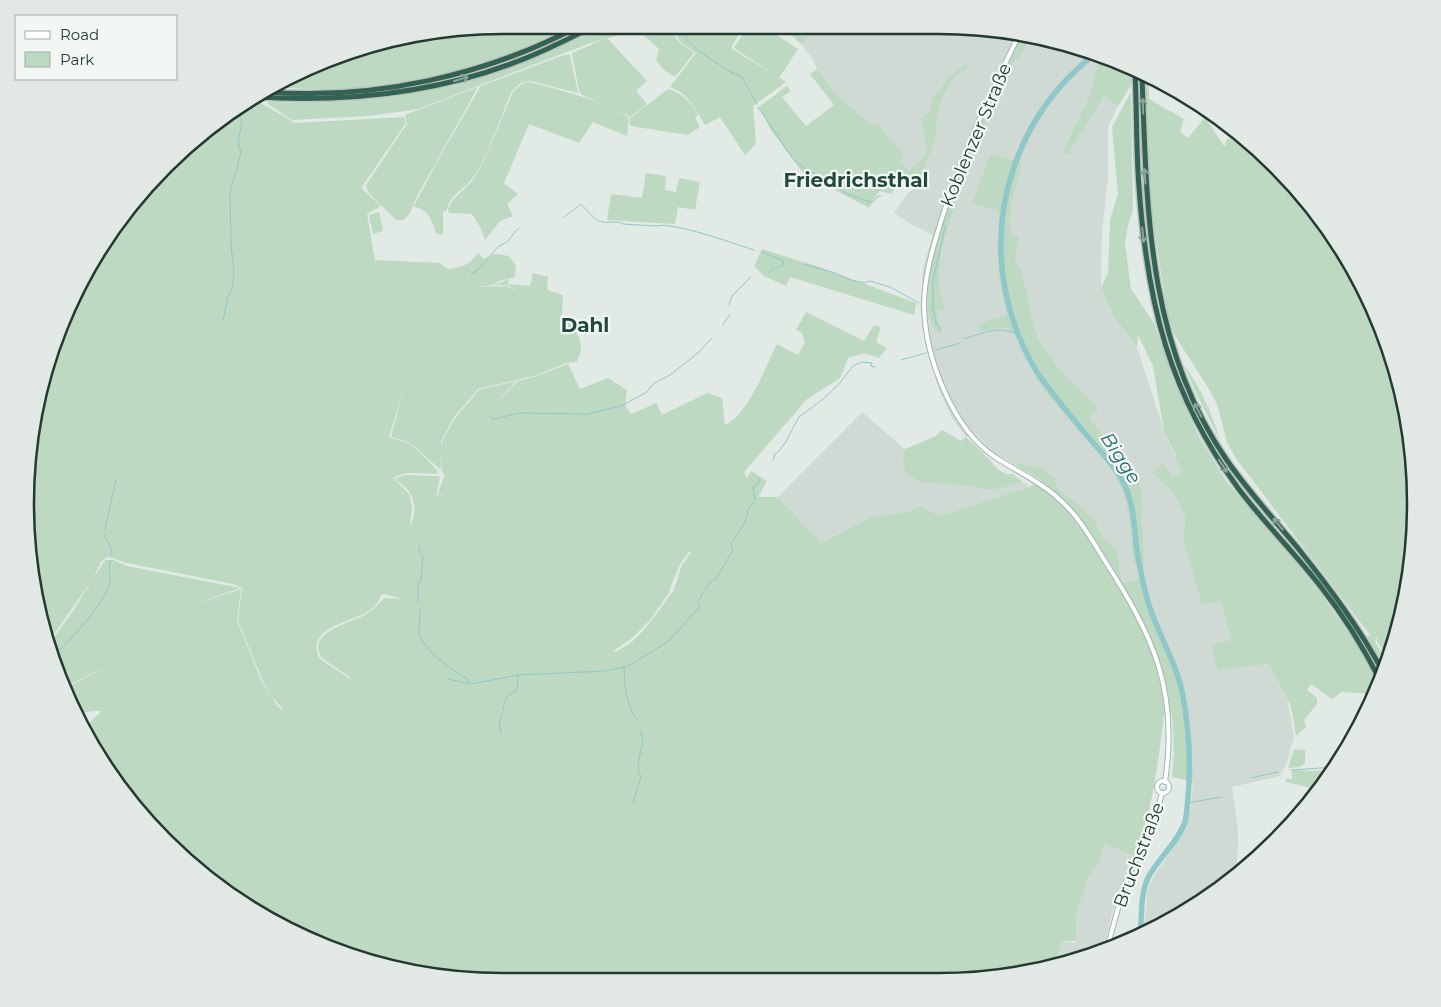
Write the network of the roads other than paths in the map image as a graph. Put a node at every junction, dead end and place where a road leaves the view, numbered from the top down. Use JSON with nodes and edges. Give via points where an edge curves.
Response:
{"nodes":[{"id":1,"x":564,"y":34,"type":"edge"},
{"id":2,"x":580,"y":34,"type":"edge"},
{"id":3,"x":1016,"y":41,"type":"edge"},
{"id":4,"x":1135,"y":78,"type":"edge"},
{"id":5,"x":1142,"y":81,"type":"edge"},
{"id":6,"x":277,"y":93,"type":"edge"},
{"id":7,"x":268,"y":97,"type":"edge"},
{"id":8,"x":1374,"y":662,"type":"junction"},
{"id":9,"x":1377,"y":666,"type":"edge"},
{"id":10,"x":1376,"y":669,"type":"edge"},
{"id":11,"x":1165,"y":782,"type":"junction"},
{"id":12,"x":1162,"y":793,"type":"junction"},
{"id":13,"x":1109,"y":940,"type":"edge"}],
"edges":[{"from":1,"to":6,"type":"highway","via":[[516,56],[448,76],[340,93]]},
{"from":7,"to":2,"type":"highway","one_way":true,"via":[[340,98],[450,82],[520,61]]},
{"from":3,"to":11,"type":"main road","name":"Koblenzer Straße","via":[[964,154],[937,232],[924,295],[929,341],[949,401],[970,435],[994,456],[1060,499],[1098,549],[1130,603],[1154,650],[1166,694],[1170,734]]},
{"from":4,"to":8,"type":"highway","one_way":true,"via":[[1139,186],[1147,269],[1162,339],[1175,376],[1198,425],[1234,482],[1321,587]]},
{"from":8,"to":5,"type":"highway","one_way":true,"via":[[1335,595],[1225,458],[1196,406],[1177,361],[1161,306],[1154,266],[1148,216]]},
{"from":8,"to":9,"type":"highway"},
{"from":8,"to":10,"type":"highway"},
{"from":11,"to":12,"type":"main road","via":[[1169,788]]},
{"from":11,"to":12,"type":"main road","via":[[1160,782],[1157,787]]},
{"from":12,"to":13,"type":"main road","name":"Bruchstraße","via":[[1155,819],[1124,886]]}]}
